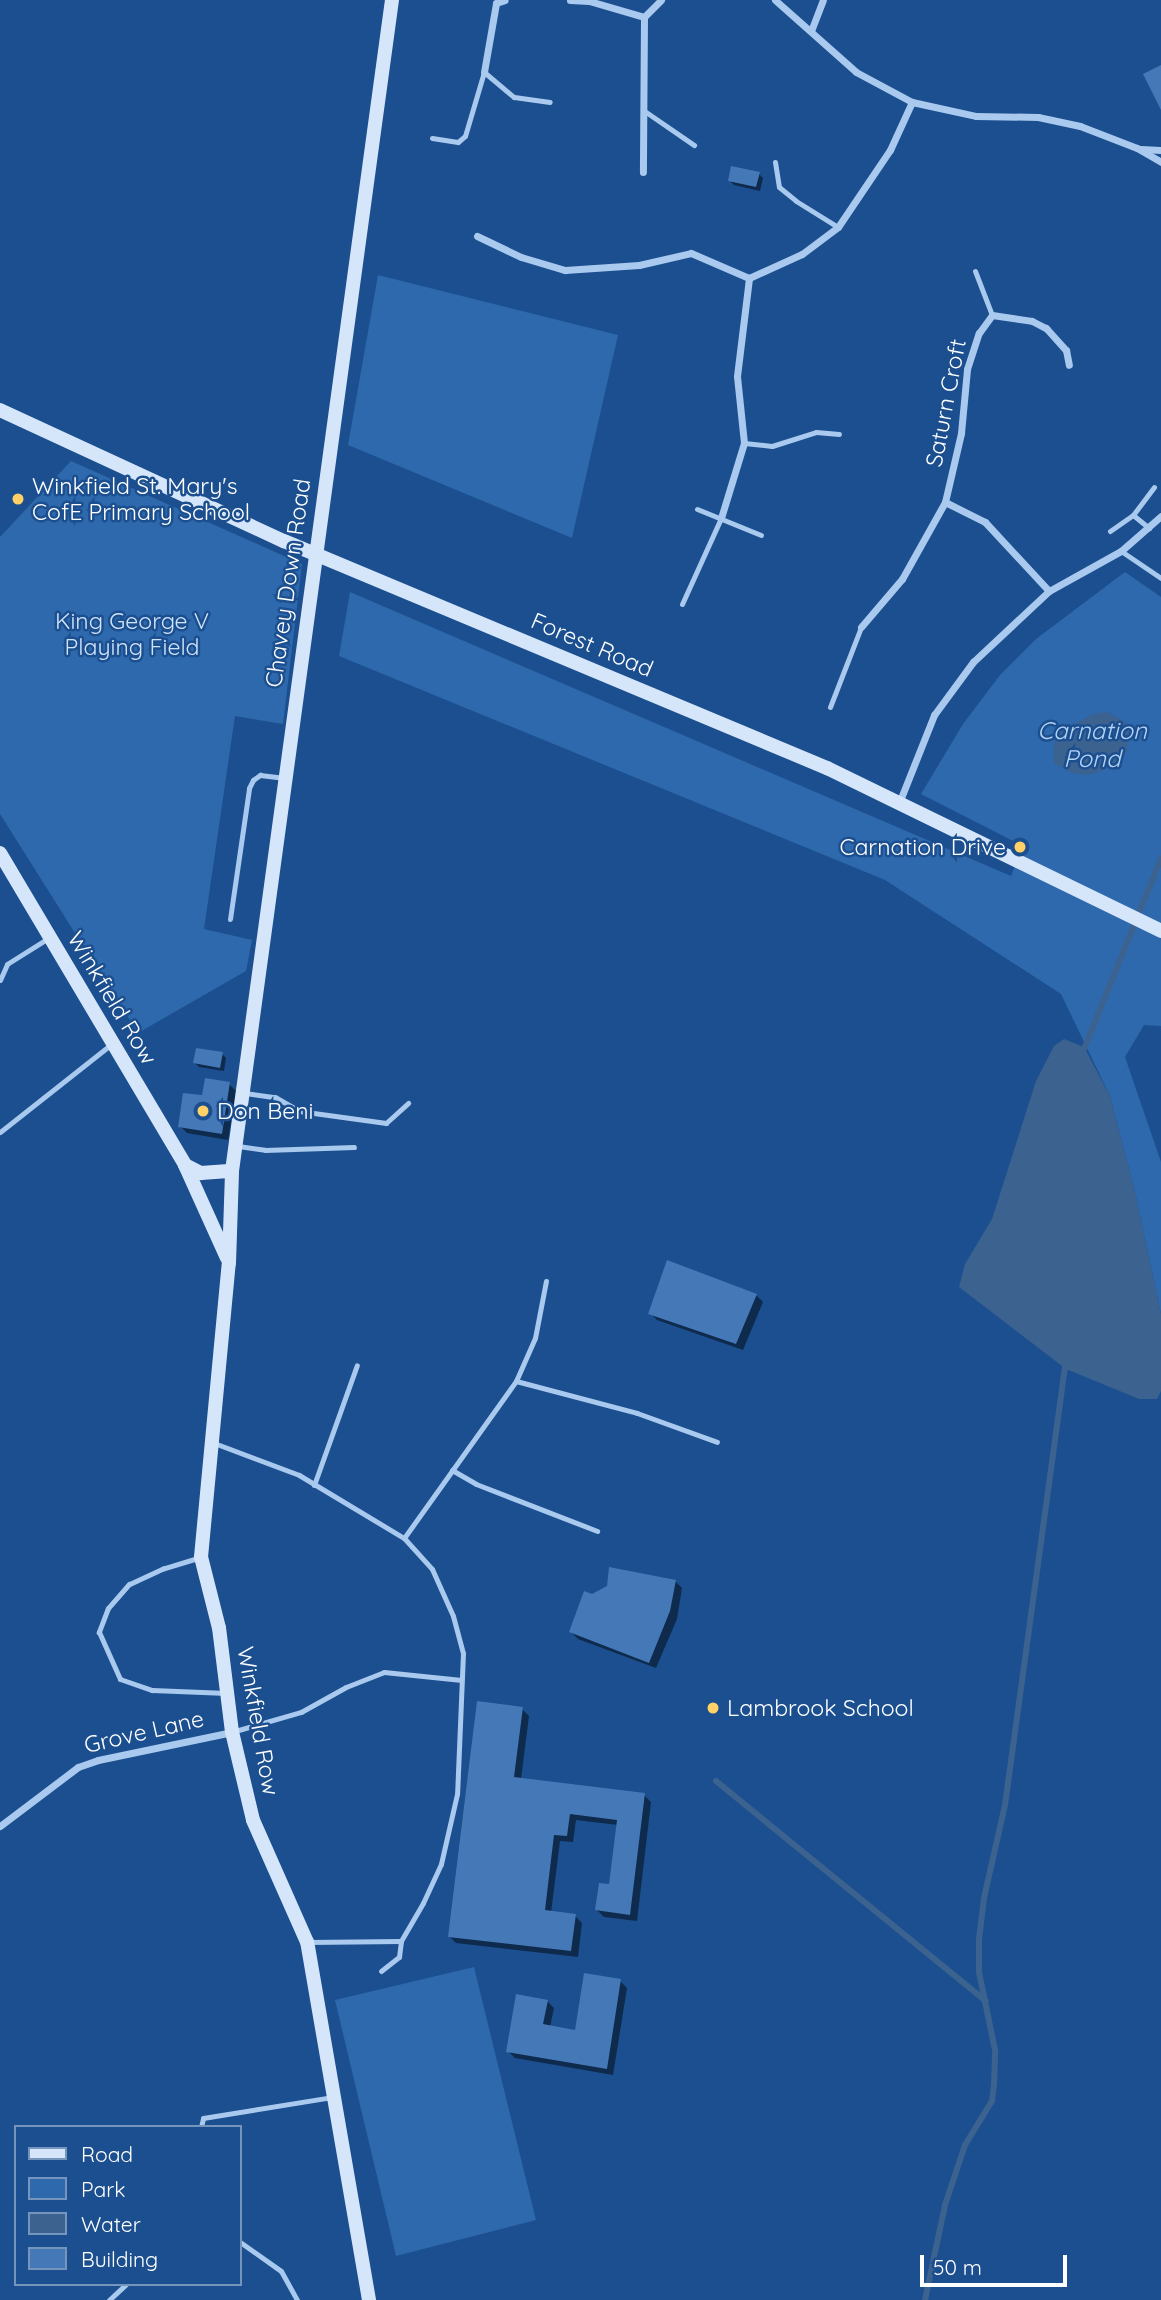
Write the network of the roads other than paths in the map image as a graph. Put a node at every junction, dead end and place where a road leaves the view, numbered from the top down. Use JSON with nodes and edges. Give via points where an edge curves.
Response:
{"nodes":[{"id":1,"x":392,"y":0,"type":"edge"},
{"id":2,"x":505,"y":0,"type":"edge"},
{"id":3,"x":570,"y":0,"type":"edge"},
{"id":4,"x":661,"y":0,"type":"edge"},
{"id":5,"x":775,"y":0,"type":"edge"},
{"id":6,"x":823,"y":0,"type":"edge"},
{"id":7,"x":643,"y":18,"type":"junction"},
{"id":8,"x":811,"y":31,"type":"junction"},
{"id":9,"x":484,"y":72,"type":"junction"},
{"id":10,"x":550,"y":102,"type":"dead end"},
{"id":11,"x":912,"y":102,"type":"junction"},
{"id":12,"x":643,"y":110,"type":"junction"},
{"id":13,"x":432,"y":138,"type":"dead end"},
{"id":14,"x":694,"y":145,"type":"dead end"},
{"id":15,"x":1137,"y":148,"type":"junction"},
{"id":16,"x":1161,"y":150,"type":"edge"},
{"id":17,"x":775,"y":162,"type":"dead end"},
{"id":18,"x":1161,"y":162,"type":"edge"},
{"id":19,"x":643,"y":172,"type":"dead end"},
{"id":20,"x":838,"y":227,"type":"junction"},
{"id":21,"x":477,"y":236,"type":"dead end"},
{"id":22,"x":975,"y":271,"type":"dead end"},
{"id":23,"x":749,"y":278,"type":"junction"},
{"id":24,"x":992,"y":315,"type":"junction"},
{"id":25,"x":1069,"y":365,"type":"dead end"},
{"id":26,"x":0,"y":411,"type":"edge"},
{"id":27,"x":839,"y":434,"type":"dead end"},
{"id":28,"x":744,"y":443,"type":"junction"},
{"id":29,"x":1154,"y":487,"type":"dead end"},
{"id":30,"x":945,"y":502,"type":"junction"},
{"id":31,"x":697,"y":509,"type":"dead end"},
{"id":32,"x":1133,"y":515,"type":"junction"},
{"id":33,"x":1161,"y":516,"type":"edge"},
{"id":34,"x":721,"y":518,"type":"junction"},
{"id":35,"x":1149,"y":528,"type":"junction"},
{"id":36,"x":1110,"y":531,"type":"dead end"},
{"id":37,"x":761,"y":535,"type":"dead end"},
{"id":38,"x":1121,"y":551,"type":"junction"},
{"id":39,"x":315,"y":554,"type":"junction"},
{"id":40,"x":1161,"y":578,"type":"edge"},
{"id":41,"x":1049,"y":591,"type":"junction"},
{"id":42,"x":682,"y":604,"type":"dead end"},
{"id":43,"x":861,"y":628,"type":"joint"},
{"id":44,"x":830,"y":707,"type":"dead end"},
{"id":45,"x":285,"y":778,"type":"junction"},
{"id":46,"x":899,"y":804,"type":"junction"},
{"id":47,"x":0,"y":853,"type":"edge"},
{"id":48,"x":230,"y":919,"type":"dead end"},
{"id":49,"x":1155,"y":928,"type":"edge"},
{"id":50,"x":50,"y":937,"type":"junction"},
{"id":51,"x":0,"y":980,"type":"edge"},
{"id":52,"x":113,"y":1044,"type":"junction"},
{"id":53,"x":242,"y":1093,"type":"junction"},
{"id":54,"x":408,"y":1102,"type":"dead end"},
{"id":55,"x":0,"y":1132,"type":"edge"},
{"id":56,"x":235,"y":1146,"type":"junction"},
{"id":57,"x":354,"y":1147,"type":"dead end"},
{"id":58,"x":186,"y":1165,"type":"junction"},
{"id":59,"x":232,"y":1171,"type":"junction"},
{"id":60,"x":229,"y":1263,"type":"junction"},
{"id":61,"x":546,"y":1281,"type":"dead end"},
{"id":62,"x":357,"y":1365,"type":"dead end"},
{"id":63,"x":516,"y":1381,"type":"junction"},
{"id":64,"x":211,"y":1441,"type":"junction"},
{"id":65,"x":717,"y":1442,"type":"dead end"},
{"id":66,"x":452,"y":1471,"type":"junction"},
{"id":67,"x":314,"y":1485,"type":"junction"},
{"id":68,"x":597,"y":1531,"type":"dead end"},
{"id":69,"x":404,"y":1538,"type":"junction"},
{"id":70,"x":201,"y":1557,"type":"junction"},
{"id":71,"x":462,"y":1680,"type":"junction"},
{"id":72,"x":228,"y":1693,"type":"junction"},
{"id":73,"x":232,"y":1732,"type":"junction"},
{"id":74,"x":0,"y":1826,"type":"edge"},
{"id":75,"x":401,"y":1941,"type":"junction"},
{"id":76,"x":307,"y":1942,"type":"junction"},
{"id":77,"x":382,"y":1971,"type":"dead end"},
{"id":78,"x":334,"y":2097,"type":"junction"},
{"id":79,"x":202,"y":2125,"type":"edge"},
{"id":80,"x":242,"y":2243,"type":"edge"},
{"id":81,"x":123,"y":2286,"type":"edge"},
{"id":82,"x":109,"y":2300,"type":"edge"},
{"id":83,"x":297,"y":2300,"type":"edge"},
{"id":84,"x":369,"y":2300,"type":"edge"}],
"edges":[{"from":1,"to":39,"type":"main road","name":"Chavey Down Road"},
{"from":2,"to":9,"type":"street","via":[[496,4]]},
{"from":3,"to":7,"type":"street","via":[[589,1]]},
{"from":4,"to":7,"type":"street"},
{"from":5,"to":8,"type":"street"},
{"from":6,"to":8,"type":"street"},
{"from":7,"to":12,"type":"street"},
{"from":8,"to":11,"type":"street","via":[[856,72]]},
{"from":9,"to":10,"type":"lane","via":[[514,97]]},
{"from":9,"to":13,"type":"lane","via":[[465,136],[451,142]]},
{"from":11,"to":15,"type":"street","via":[[976,116],[1038,117],[1080,126]]},
{"from":11,"to":20,"type":"street","via":[[891,150]]},
{"from":12,"to":14,"type":"lane"},
{"from":12,"to":19,"type":"street"},
{"from":15,"to":16,"type":"street"},
{"from":15,"to":18,"type":"street"},
{"from":17,"to":20,"type":"lane","via":[[779,187]]},
{"from":20,"to":23,"type":"street","via":[[802,254]]},
{"from":21,"to":23,"type":"street","via":[[521,257],[565,270],[639,265],[691,253]]},
{"from":22,"to":24,"type":"lane","name":"Saturn Croft"},
{"from":23,"to":28,"type":"street","via":[[737,376]]},
{"from":24,"to":25,"type":"street","name":"Saturn Croft","via":[[1032,321],[1046,328],[1066,349]]},
{"from":24,"to":30,"type":"street","name":"Saturn Croft","via":[[979,333],[967,369],[961,433]]},
{"from":26,"to":39,"type":"main road","name":"Forest Road"},
{"from":27,"to":28,"type":"lane","via":[[817,432],[772,446]]},
{"from":28,"to":34,"type":"street"},
{"from":29,"to":32,"type":"lane"},
{"from":30,"to":41,"type":"street","name":"Saturn Croft","via":[[985,522]]},
{"from":30,"to":43,"type":"street","name":"Saturn Croft","via":[[902,579]]},
{"from":31,"to":34,"type":"lane"},
{"from":32,"to":35,"type":"lane"},
{"from":32,"to":36,"type":"lane"},
{"from":33,"to":35,"type":"street"},
{"from":34,"to":37,"type":"lane"},
{"from":34,"to":42,"type":"lane"},
{"from":35,"to":38,"type":"street"},
{"from":38,"to":40,"type":"lane"},
{"from":38,"to":41,"type":"street"},
{"from":39,"to":45,"type":"main road","name":"Chavey Down Road"},
{"from":39,"to":46,"type":"main road","name":"Forest Road","via":[[827,768]]},
{"from":41,"to":46,"type":"street","via":[[973,662],[934,715]]},
{"from":43,"to":44,"type":"lane"},
{"from":45,"to":48,"type":"lane","via":[[260,775],[249,788]]},
{"from":45,"to":53,"type":"main road","name":"Chavey Down Road"},
{"from":46,"to":49,"type":"main road","name":"Forest Road"},
{"from":47,"to":50,"type":"main road","name":"Winkfield Row"},
{"from":50,"to":51,"type":"lane","via":[[7,964]]},
{"from":50,"to":52,"type":"main road","name":"Winkfield Row"},
{"from":52,"to":55,"type":"lane"},
{"from":52,"to":58,"type":"main road","name":"Winkfield Row"},
{"from":53,"to":54,"type":"lane","via":[[275,1097],[299,1111],[386,1123]]},
{"from":53,"to":56,"type":"main road","name":"Chavey Down Road"},
{"from":56,"to":57,"type":"lane","via":[[265,1150]]},
{"from":56,"to":59,"type":"main road","name":"Chavey Down Road"},
{"from":58,"to":59,"type":"main road","via":[[201,1172]]},
{"from":58,"to":60,"type":"main road","name":"Winkfield Row"},
{"from":59,"to":60,"type":"main road","name":"Winkfield Row"},
{"from":60,"to":64,"type":"main road","name":"Winkfield Row"},
{"from":61,"to":63,"type":"lane","via":[[535,1338]]},
{"from":62,"to":67,"type":"lane"},
{"from":63,"to":65,"type":"lane","via":[[637,1413]]},
{"from":63,"to":66,"type":"lane"},
{"from":64,"to":67,"type":"lane"},
{"from":64,"to":70,"type":"main road","name":"Winkfield Row"},
{"from":66,"to":68,"type":"lane"},
{"from":66,"to":69,"type":"lane"},
{"from":67,"to":69,"type":"lane"},
{"from":69,"to":71,"type":"lane","via":[[432,1569],[453,1616],[463,1653]]},
{"from":70,"to":72,"type":"main road","name":"Winkfield Row","via":[[219,1628]]},
{"from":70,"to":72,"type":"lane","via":[[129,1584],[108,1608],[99,1632],[120,1679],[152,1689]]},
{"from":71,"to":73,"type":"lane","via":[[384,1672],[301,1713]]},
{"from":71,"to":75,"type":"lane","via":[[457,1794],[441,1864]]},
{"from":72,"to":73,"type":"main road","name":"Winkfield Row"},
{"from":73,"to":74,"type":"street","name":"Grove Lane","via":[[78,1767]]},
{"from":73,"to":76,"type":"main road","name":"Winkfield Row","via":[[253,1820]]},
{"from":75,"to":76,"type":"lane"},
{"from":75,"to":77,"type":"lane","via":[[399,1957]]},
{"from":76,"to":78,"type":"main road","name":"Winkfield Row"},
{"from":78,"to":79,"type":"lane","via":[[204,2118]]},
{"from":78,"to":84,"type":"main road","name":"Winkfield Row"},
{"from":80,"to":83,"type":"lane","via":[[281,2271]]},
{"from":81,"to":82,"type":"lane"}]}
